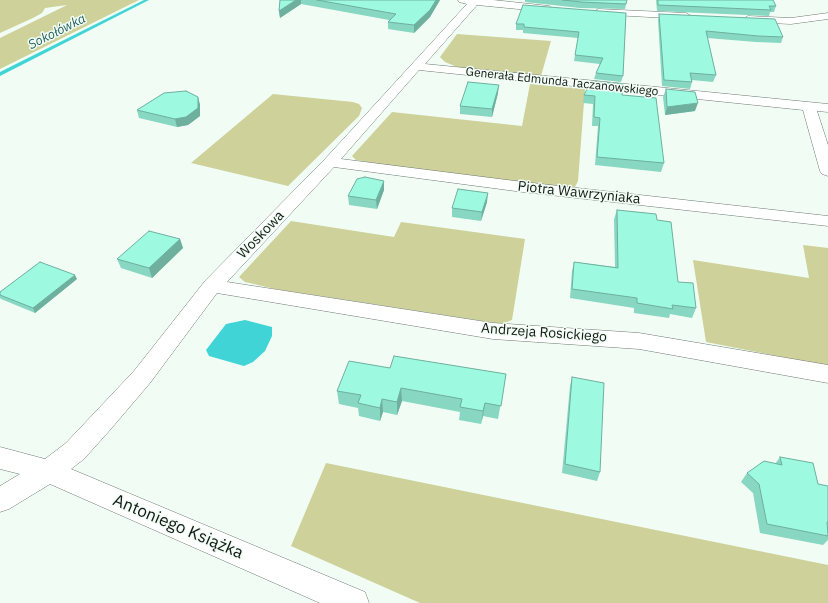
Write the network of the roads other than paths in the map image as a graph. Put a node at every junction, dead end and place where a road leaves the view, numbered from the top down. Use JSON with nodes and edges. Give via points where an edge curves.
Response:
{"nodes":[{"id":1,"x":461,"y":0,"type":"edge"},
{"id":2,"x":475,"y":1,"type":"edge"},
{"id":3,"x":558,"y":10,"type":"edge"},
{"id":4,"x":588,"y":12,"type":"edge"},
{"id":5,"x":828,"y":16,"type":"edge"},
{"id":6,"x":696,"y":17,"type":"edge"},
{"id":7,"x":736,"y":18,"type":"edge"},
{"id":8,"x":415,"y":66,"type":"junction"},
{"id":9,"x":809,"y":106,"type":"junction"},
{"id":10,"x":828,"y":108,"type":"edge"},
{"id":11,"x":330,"y":162,"type":"junction"},
{"id":12,"x":828,"y":171,"type":"edge"},
{"id":13,"x":828,"y":220,"type":"edge"},
{"id":14,"x":212,"y":286,"type":"junction"},
{"id":15,"x":828,"y":374,"type":"edge"},
{"id":16,"x":0,"y":458,"type":"edge"},
{"id":17,"x":48,"y":471,"type":"junction"},
{"id":18,"x":0,"y":500,"type":"edge"},
{"id":19,"x":354,"y":603,"type":"edge"}],
"edges":[{"from":1,"to":2,"type":"street"},
{"from":2,"to":3,"type":"street"},
{"from":2,"to":8,"type":"street","name":"Woskowa"},
{"from":4,"to":6,"type":"street"},
{"from":5,"to":7,"type":"street","via":[[791,21]]},
{"from":8,"to":9,"type":"street","name":"Generała Edmunda Taczanowskiego"},
{"from":8,"to":11,"type":"street","name":"Woskowa"},
{"from":9,"to":10,"type":"street","name":"Generała Edmunda Taczanowskiego"},
{"from":9,"to":12,"type":"street"},
{"from":11,"to":13,"type":"street","name":"Piotra Wawrzyniaka","via":[[508,185]]},
{"from":11,"to":14,"type":"street","name":"Woskowa"},
{"from":14,"to":15,"type":"street","name":"Andrzeja Rosickiego","via":[[503,332],[639,341]]},
{"from":14,"to":17,"type":"street","name":"Woskowa","via":[[142,377],[102,423],[75,451]]},
{"from":16,"to":17,"type":"street","name":"Antoniego Książka"},
{"from":17,"to":18,"type":"street","name":"Woskowa"},
{"from":17,"to":19,"type":"street","name":"Antoniego Książka"}]}
